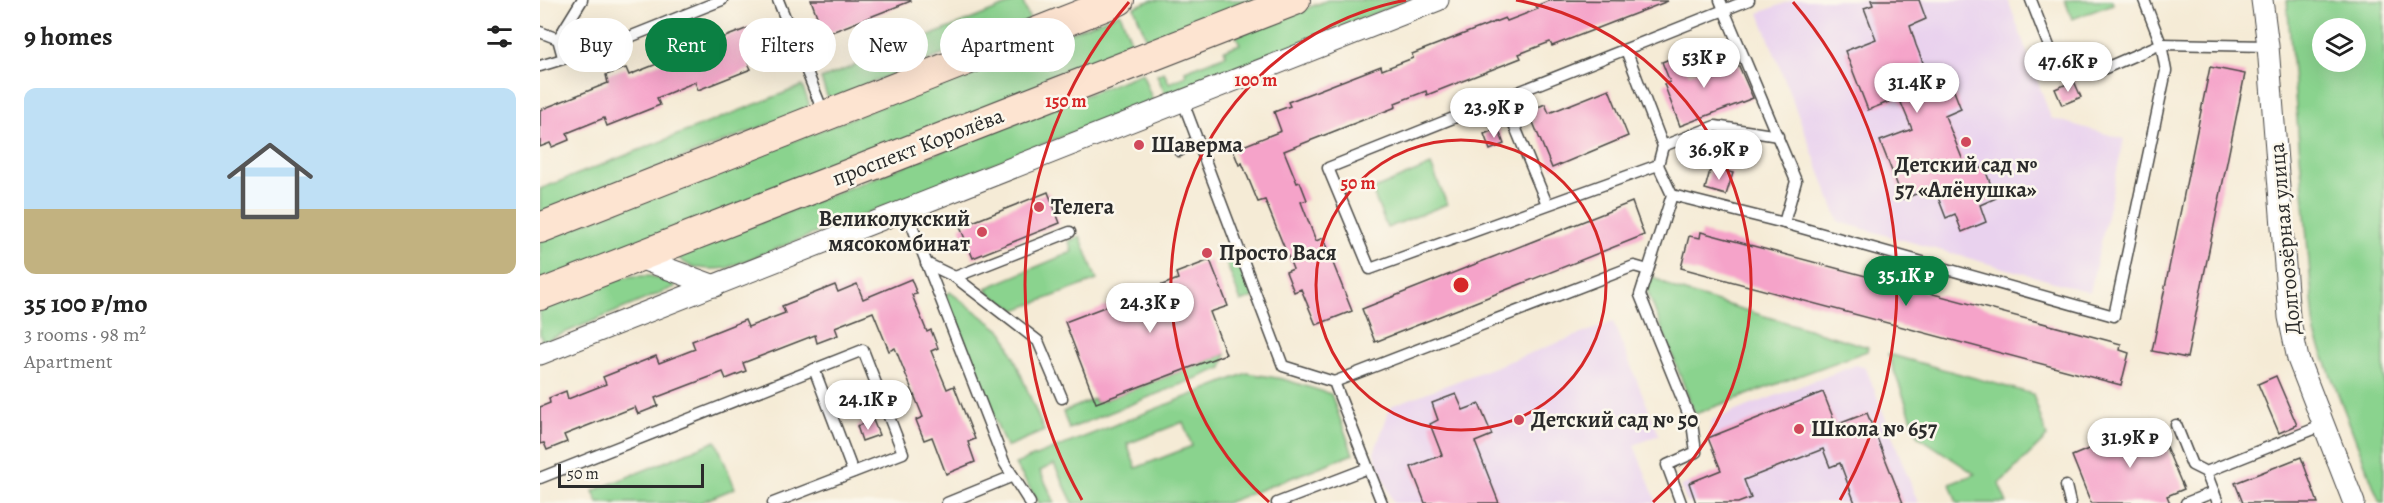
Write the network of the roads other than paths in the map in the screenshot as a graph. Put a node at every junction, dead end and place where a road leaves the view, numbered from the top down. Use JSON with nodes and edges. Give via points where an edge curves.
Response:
{"nodes":[{"id":1,"x":582,"y":0,"type":"edge"},
{"id":2,"x":722,"y":0,"type":"edge"},
{"id":3,"x":778,"y":0,"type":"edge"},
{"id":4,"x":1119,"y":0,"type":"edge"},
{"id":5,"x":1295,"y":0,"type":"edge"},
{"id":6,"x":1438,"y":0,"type":"edge"},
{"id":7,"x":1749,"y":0,"type":"edge"},
{"id":8,"x":2031,"y":0,"type":"edge"},
{"id":9,"x":2144,"y":0,"type":"edge"},
{"id":10,"x":2262,"y":0,"type":"edge"},
{"id":11,"x":698,"y":4,"type":"edge"},
{"id":12,"x":1722,"y":5,"type":"edge"},
{"id":13,"x":571,"y":18,"type":"edge"},
{"id":14,"x":540,"y":32,"type":"edge"},
{"id":15,"x":633,"y":34,"type":"edge"},
{"id":16,"x":558,"y":39,"type":"edge"},
{"id":17,"x":2161,"y":44,"type":"junction"},
{"id":18,"x":2268,"y":46,"type":"junction"},
{"id":19,"x":1626,"y":50,"type":"junction"},
{"id":20,"x":558,"y":59,"type":"edge"},
{"id":21,"x":540,"y":66,"type":"edge"},
{"id":22,"x":1503,"y":98,"type":"junction"},
{"id":23,"x":1183,"y":102,"type":"junction"},
{"id":24,"x":824,"y":116,"type":"junction"},
{"id":25,"x":1778,"y":136,"type":"junction"},
{"id":26,"x":1198,"y":140,"type":"junction"},
{"id":27,"x":1664,"y":146,"type":"junction"},
{"id":28,"x":1179,"y":151,"type":"dead end"},
{"id":29,"x":1658,"y":165,"type":"junction"},
{"id":30,"x":1672,"y":195,"type":"junction"},
{"id":31,"x":1547,"y":204,"type":"junction"},
{"id":32,"x":906,"y":210,"type":"junction"},
{"id":33,"x":1784,"y":223,"type":"junction"},
{"id":34,"x":540,"y":228,"type":"edge"},
{"id":35,"x":1071,"y":232,"type":"dead end"},
{"id":36,"x":636,"y":257,"type":"junction"},
{"id":37,"x":926,"y":263,"type":"junction"},
{"id":38,"x":1648,"y":270,"type":"junction"},
{"id":39,"x":955,"y":277,"type":"junction"},
{"id":40,"x":715,"y":286,"type":"junction"},
{"id":41,"x":540,"y":295,"type":"edge"},
{"id":42,"x":540,"y":354,"type":"edge"},
{"id":43,"x":813,"y":369,"type":"junction"},
{"id":44,"x":1334,"y":382,"type":"junction"},
{"id":45,"x":1062,"y":398,"type":"dead end"},
{"id":46,"x":2176,"y":425,"type":"dead end"},
{"id":47,"x":2324,"y":425,"type":"junction"},
{"id":48,"x":1368,"y":468,"type":"junction"},
{"id":49,"x":853,"y":472,"type":"junction"},
{"id":50,"x":2206,"y":472,"type":"junction"},
{"id":51,"x":1013,"y":476,"type":"junction"},
{"id":52,"x":540,"y":478,"type":"edge"},
{"id":53,"x":2066,"y":486,"type":"dead end"},
{"id":54,"x":2214,"y":492,"type":"junction"},
{"id":55,"x":773,"y":503,"type":"edge"},
{"id":56,"x":947,"y":503,"type":"edge"},
{"id":57,"x":1030,"y":503,"type":"edge"},
{"id":58,"x":1277,"y":503,"type":"edge"},
{"id":59,"x":1382,"y":503,"type":"edge"},
{"id":60,"x":1681,"y":503,"type":"edge"},
{"id":61,"x":2070,"y":503,"type":"edge"},
{"id":62,"x":2186,"y":503,"type":"edge"},
{"id":63,"x":2218,"y":503,"type":"edge"},
{"id":64,"x":2354,"y":503,"type":"edge"}],
"edges":[{"from":1,"to":13,"type":"lane"},
{"from":2,"to":11,"type":"lane"},
{"from":3,"to":24,"type":"lane"},
{"from":4,"to":24,"type":"street"},
{"from":5,"to":36,"type":"street","name":"проспект Королёва"},
{"from":6,"to":23,"type":"street"},
{"from":7,"to":12,"type":"lane"},
{"from":8,"to":17,"type":"lane","via":[[2049,49],[2066,66],[2094,73]]},
{"from":9,"to":17,"type":"lane"},
{"from":10,"to":18,"type":"street","name":"Долгоозёрная улица"},
{"from":11,"to":15,"type":"lane"},
{"from":12,"to":19,"type":"lane"},
{"from":12,"to":25,"type":"lane"},
{"from":14,"to":16,"type":"lane"},
{"from":17,"to":18,"type":"lane"},
{"from":17,"to":33,"type":"lane","via":[[2166,71],[2114,316]]},
{"from":18,"to":47,"type":"street","name":"Долгоозёрная улица","via":[[2289,317],[2298,359]]},
{"from":19,"to":22,"type":"lane"},
{"from":19,"to":27,"type":"lane"},
{"from":20,"to":21,"type":"lane"},
{"from":22,"to":31,"type":"lane"},
{"from":22,"to":31,"type":"lane","via":[[1328,168],[1370,269]]},
{"from":23,"to":26,"type":"lane"},
{"from":23,"to":32,"type":"street"},
{"from":24,"to":34,"type":"street"},
{"from":25,"to":27,"type":"lane","via":[[1715,126]]},
{"from":25,"to":33,"type":"lane","via":[[1796,181]]},
{"from":26,"to":28,"type":"lane"},
{"from":26,"to":44,"type":"lane","via":[[1283,366]]},
{"from":27,"to":29,"type":"lane"},
{"from":29,"to":30,"type":"lane"},
{"from":29,"to":31,"type":"lane"},
{"from":30,"to":33,"type":"lane"},
{"from":30,"to":38,"type":"lane"},
{"from":32,"to":37,"type":"lane"},
{"from":32,"to":40,"type":"street"},
{"from":35,"to":39,"type":"lane"},
{"from":36,"to":40,"type":"street"},
{"from":36,"to":41,"type":"street","name":"проспект Королёва"},
{"from":37,"to":39,"type":"lane"},
{"from":37,"to":51,"type":"lane","via":[[1004,462]]},
{"from":38,"to":44,"type":"lane","via":[[1634,266]]},
{"from":38,"to":60,"type":"lane","via":[[1640,295],[1692,423],[1696,452],[1667,465]]},
{"from":39,"to":45,"type":"lane","via":[[1038,341]]},
{"from":40,"to":42,"type":"street"},
{"from":43,"to":49,"type":"lane"},
{"from":43,"to":49,"type":"lane","via":[[863,350],[903,453]]},
{"from":43,"to":52,"type":"lane"},
{"from":44,"to":48,"type":"lane"},
{"from":46,"to":50,"type":"lane","via":[[2192,465]]},
{"from":47,"to":50,"type":"lane"},
{"from":47,"to":64,"type":"street","name":"Долгоозёрная улица"},
{"from":48,"to":58,"type":"lane"},
{"from":48,"to":59,"type":"lane"},
{"from":49,"to":55,"type":"lane"},
{"from":50,"to":54,"type":"lane"},
{"from":51,"to":56,"type":"lane"},
{"from":51,"to":57,"type":"lane"},
{"from":53,"to":61,"type":"lane"},
{"from":54,"to":62,"type":"lane"},
{"from":54,"to":63,"type":"lane"}]}
